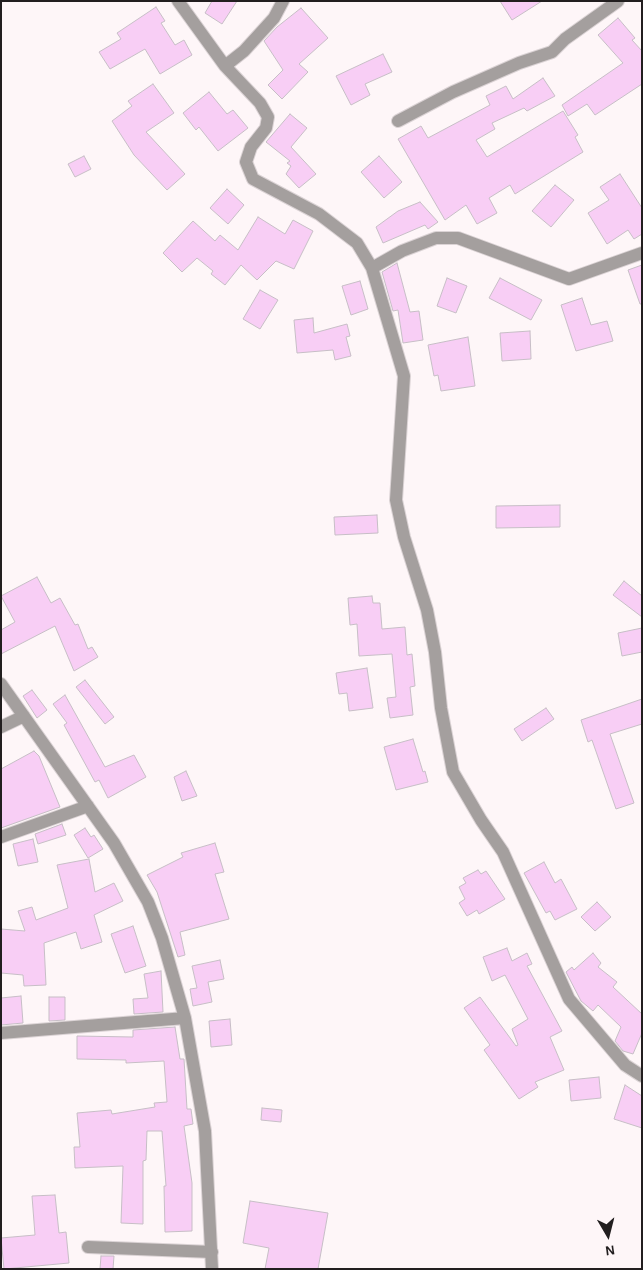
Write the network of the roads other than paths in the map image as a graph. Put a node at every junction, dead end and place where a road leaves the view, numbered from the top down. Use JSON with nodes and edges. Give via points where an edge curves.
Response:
{"nodes":[{"id":1,"x":178,"y":1,"type":"edge"},
{"id":2,"x":284,"y":1,"type":"edge"},
{"id":3,"x":618,"y":1,"type":"edge"},
{"id":4,"x":225,"y":66,"type":"junction"},
{"id":5,"x":398,"y":121,"type":"dead end"},
{"id":6,"x":642,"y":253,"type":"edge"},
{"id":7,"x":372,"y":268,"type":"junction"},
{"id":8,"x":1,"y":684,"type":"edge"},
{"id":9,"x":24,"y":716,"type":"junction"},
{"id":10,"x":1,"y":727,"type":"edge"},
{"id":11,"x":88,"y":806,"type":"junction"},
{"id":12,"x":1,"y":837,"type":"edge"},
{"id":13,"x":185,"y":1018,"type":"junction"},
{"id":14,"x":1,"y":1033,"type":"edge"},
{"id":15,"x":642,"y":1076,"type":"edge"},
{"id":16,"x":88,"y":1247,"type":"dead end"},
{"id":17,"x":212,"y":1252,"type":"junction"},
{"id":18,"x":212,"y":1269,"type":"edge"}],
"edges":[{"from":1,"to":4,"type":"street"},
{"from":2,"to":4,"type":"street","via":[[274,18],[244,51]]},
{"from":3,"to":5,"type":"street","via":[[552,52],[453,92]]},
{"from":4,"to":7,"type":"street","via":[[260,103],[268,117],[266,128],[251,147],[246,162],[253,179],[319,214],[357,243]]},
{"from":6,"to":7,"type":"street","via":[[570,279],[458,238],[436,238],[402,251]]},
{"from":7,"to":15,"type":"street","via":[[404,376],[396,500],[427,610],[440,708],[453,772],[480,820],[503,852],[569,1000],[625,1065]]},
{"from":8,"to":9,"type":"street"},
{"from":9,"to":10,"type":"street"},
{"from":9,"to":11,"type":"street"},
{"from":11,"to":12,"type":"street"},
{"from":11,"to":13,"type":"street","via":[[148,902]]},
{"from":13,"to":14,"type":"street"},
{"from":13,"to":17,"type":"street","via":[[205,1131]]},
{"from":16,"to":17,"type":"street"},
{"from":17,"to":18,"type":"street"}]}
